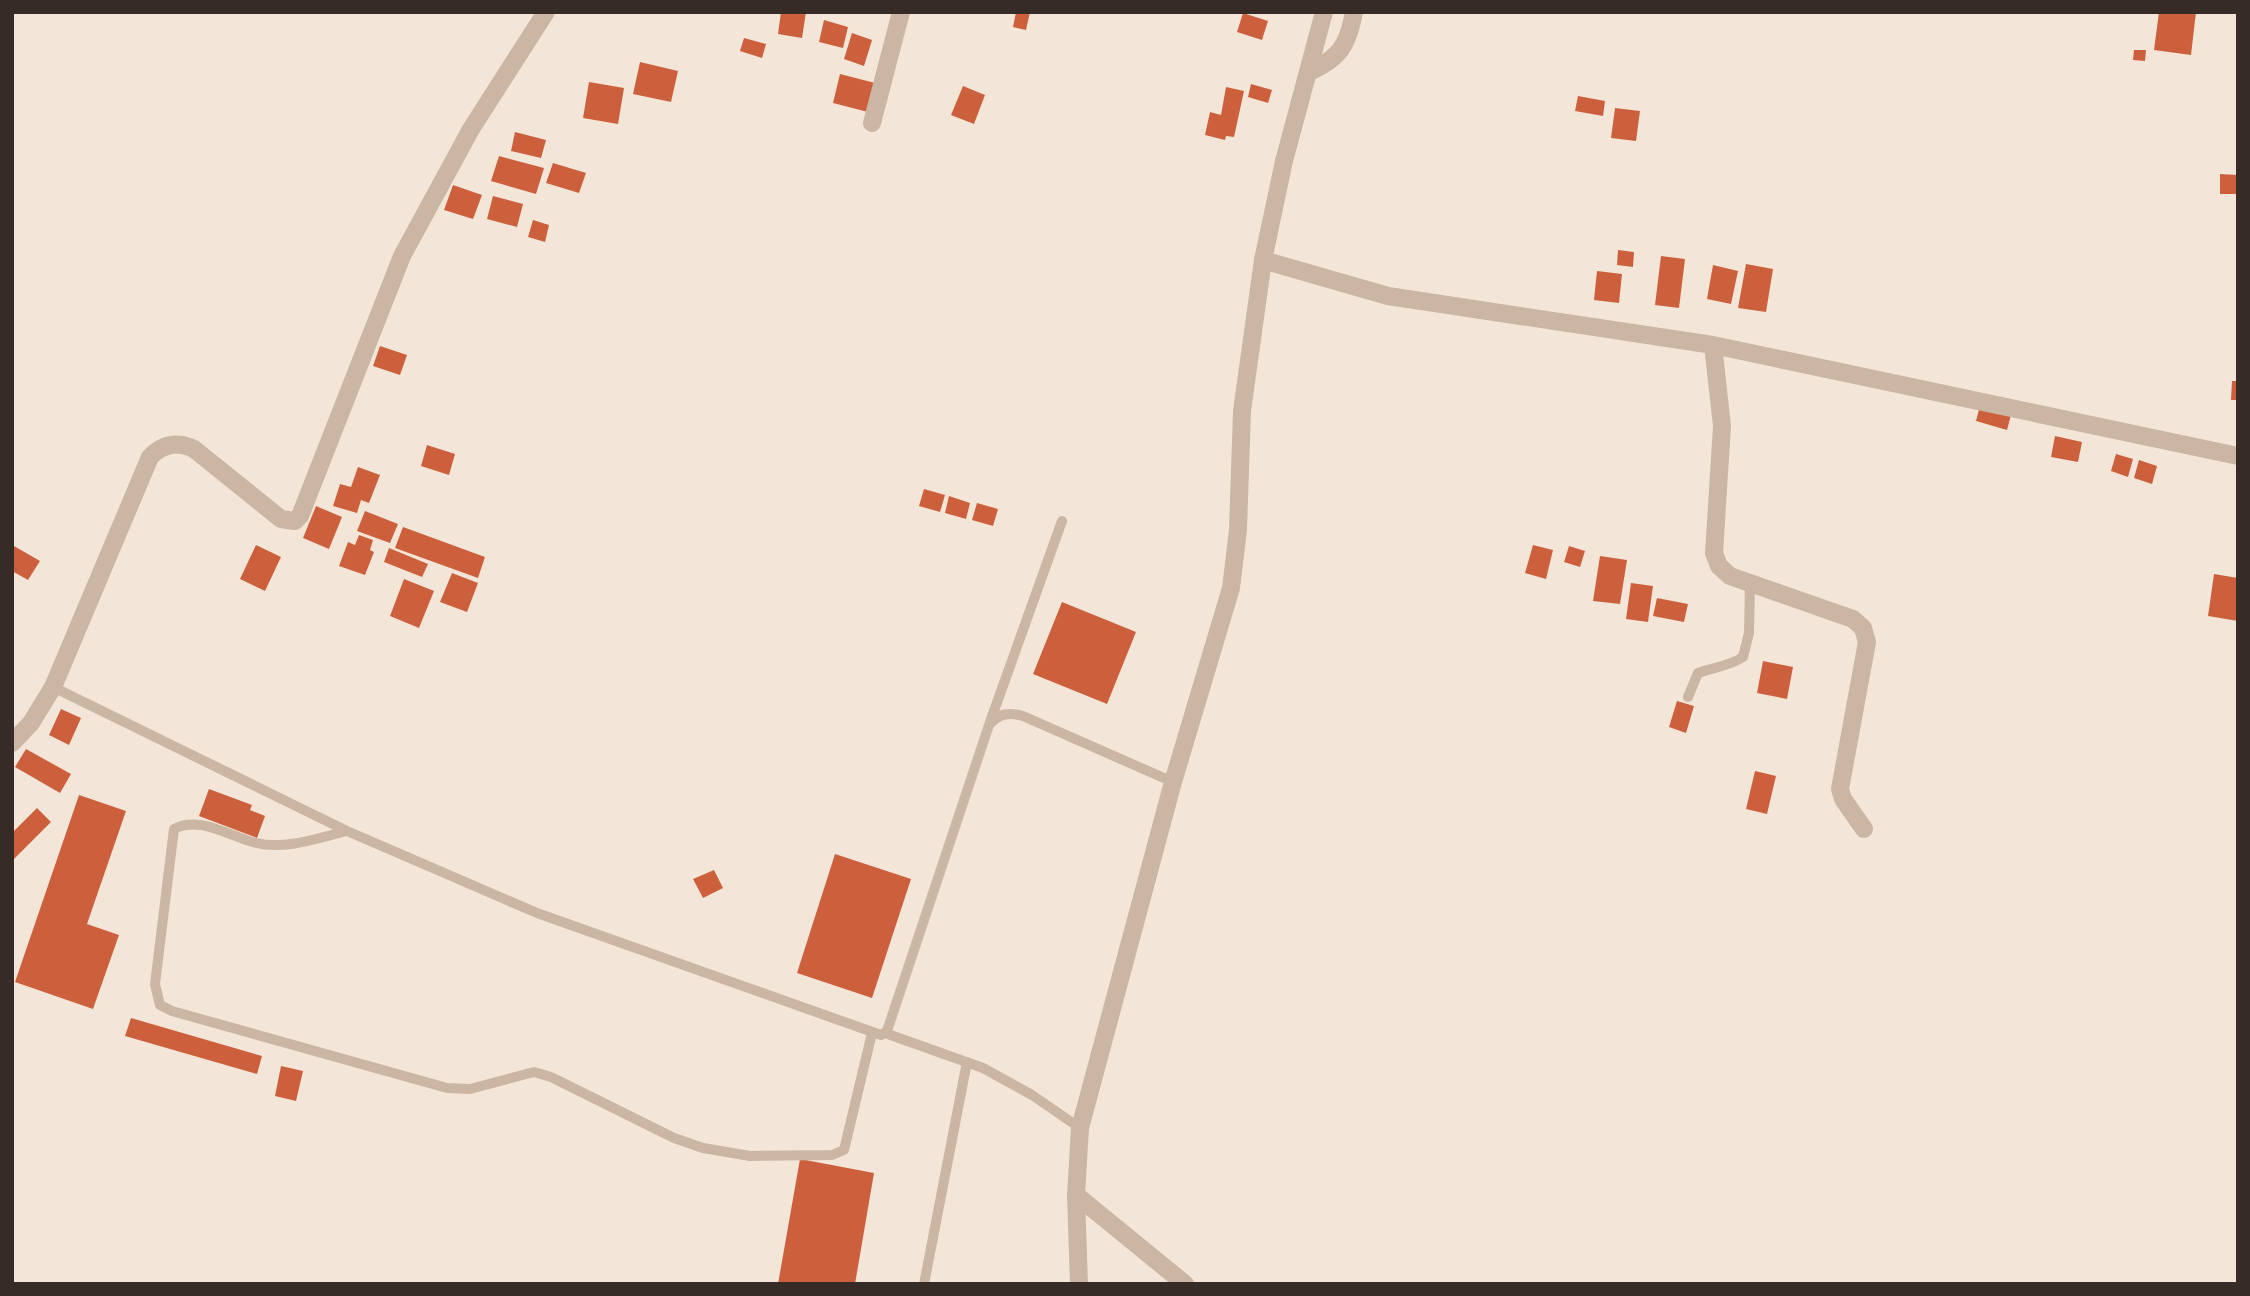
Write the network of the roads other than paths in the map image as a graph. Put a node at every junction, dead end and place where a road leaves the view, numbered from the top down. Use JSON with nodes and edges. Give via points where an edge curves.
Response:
{"nodes":[{"id":1,"x":546,"y":12,"type":"edge"},
{"id":2,"x":901,"y":12,"type":"edge"},
{"id":3,"x":1324,"y":12,"type":"edge"},
{"id":4,"x":1354,"y":12,"type":"edge"},
{"id":5,"x":1309,"y":72,"type":"junction"},
{"id":6,"x":872,"y":123,"type":"dead end"},
{"id":7,"x":1263,"y":260,"type":"junction"},
{"id":8,"x":1713,"y":345,"type":"junction"},
{"id":9,"x":2238,"y":456,"type":"edge"},
{"id":10,"x":1062,"y":521,"type":"dead end"},
{"id":11,"x":1750,"y":583,"type":"junction"},
{"id":12,"x":52,"y":687,"type":"junction"},
{"id":13,"x":1688,"y":697,"type":"dead end"},
{"id":14,"x":989,"y":725,"type":"junction"},
{"id":15,"x":12,"y":743,"type":"edge"},
{"id":16,"x":1173,"y":782,"type":"junction"},
{"id":17,"x":1864,"y":829,"type":"dead end"},
{"id":18,"x":347,"y":831,"type":"junction"},
{"id":19,"x":872,"y":1033,"type":"junction"},
{"id":20,"x":885,"y":1033,"type":"junction"},
{"id":21,"x":967,"y":1062,"type":"junction"},
{"id":22,"x":1080,"y":1128,"type":"junction"},
{"id":23,"x":1076,"y":1195,"type":"junction"},
{"id":24,"x":924,"y":1284,"type":"edge"},
{"id":25,"x":1079,"y":1284,"type":"edge"},
{"id":26,"x":1185,"y":1284,"type":"edge"}],
"edges":[{"from":1,"to":12,"type":"street","via":[[471,130],[402,256],[300,516],[295,521],[281,519],[194,449],[183,444],[160,447],[150,457]]},
{"from":2,"to":6,"type":"street"},
{"from":3,"to":5,"type":"street"},
{"from":4,"to":5,"type":"street","via":[[1341,51]]},
{"from":5,"to":7,"type":"street"},
{"from":7,"to":8,"type":"street","via":[[1388,296]]},
{"from":7,"to":16,"type":"street","via":[[1242,411],[1231,588]]},
{"from":8,"to":9,"type":"street"},
{"from":8,"to":11,"type":"street","via":[[1722,426],[1714,553],[1730,576]]},
{"from":10,"to":14,"type":"lane"},
{"from":11,"to":13,"type":"lane","via":[[1749,633],[1743,657],[1698,673]]},
{"from":11,"to":17,"type":"street","via":[[1841,615],[1863,628],[1867,642],[1840,789]]},
{"from":12,"to":15,"type":"street","via":[[32,723]]},
{"from":12,"to":18,"type":"lane"},
{"from":14,"to":16,"type":"lane","via":[[1003,714],[1023,716]]},
{"from":14,"to":20,"type":"lane"},
{"from":16,"to":22,"type":"street"},
{"from":18,"to":19,"type":"lane","via":[[537,913]]},
{"from":18,"to":19,"type":"lane","via":[[285,845],[258,844],[196,824],[174,830],[155,984],[160,1005],[447,1088],[470,1089],[534,1072],[674,1138],[750,1156],[832,1155],[844,1150]]},
{"from":19,"to":20,"type":"lane"},
{"from":20,"to":21,"type":"lane"},
{"from":21,"to":22,"type":"lane","via":[[1032,1095]]},
{"from":21,"to":24,"type":"lane"},
{"from":22,"to":23,"type":"street"},
{"from":23,"to":25,"type":"street"},
{"from":23,"to":26,"type":"street"}]}
